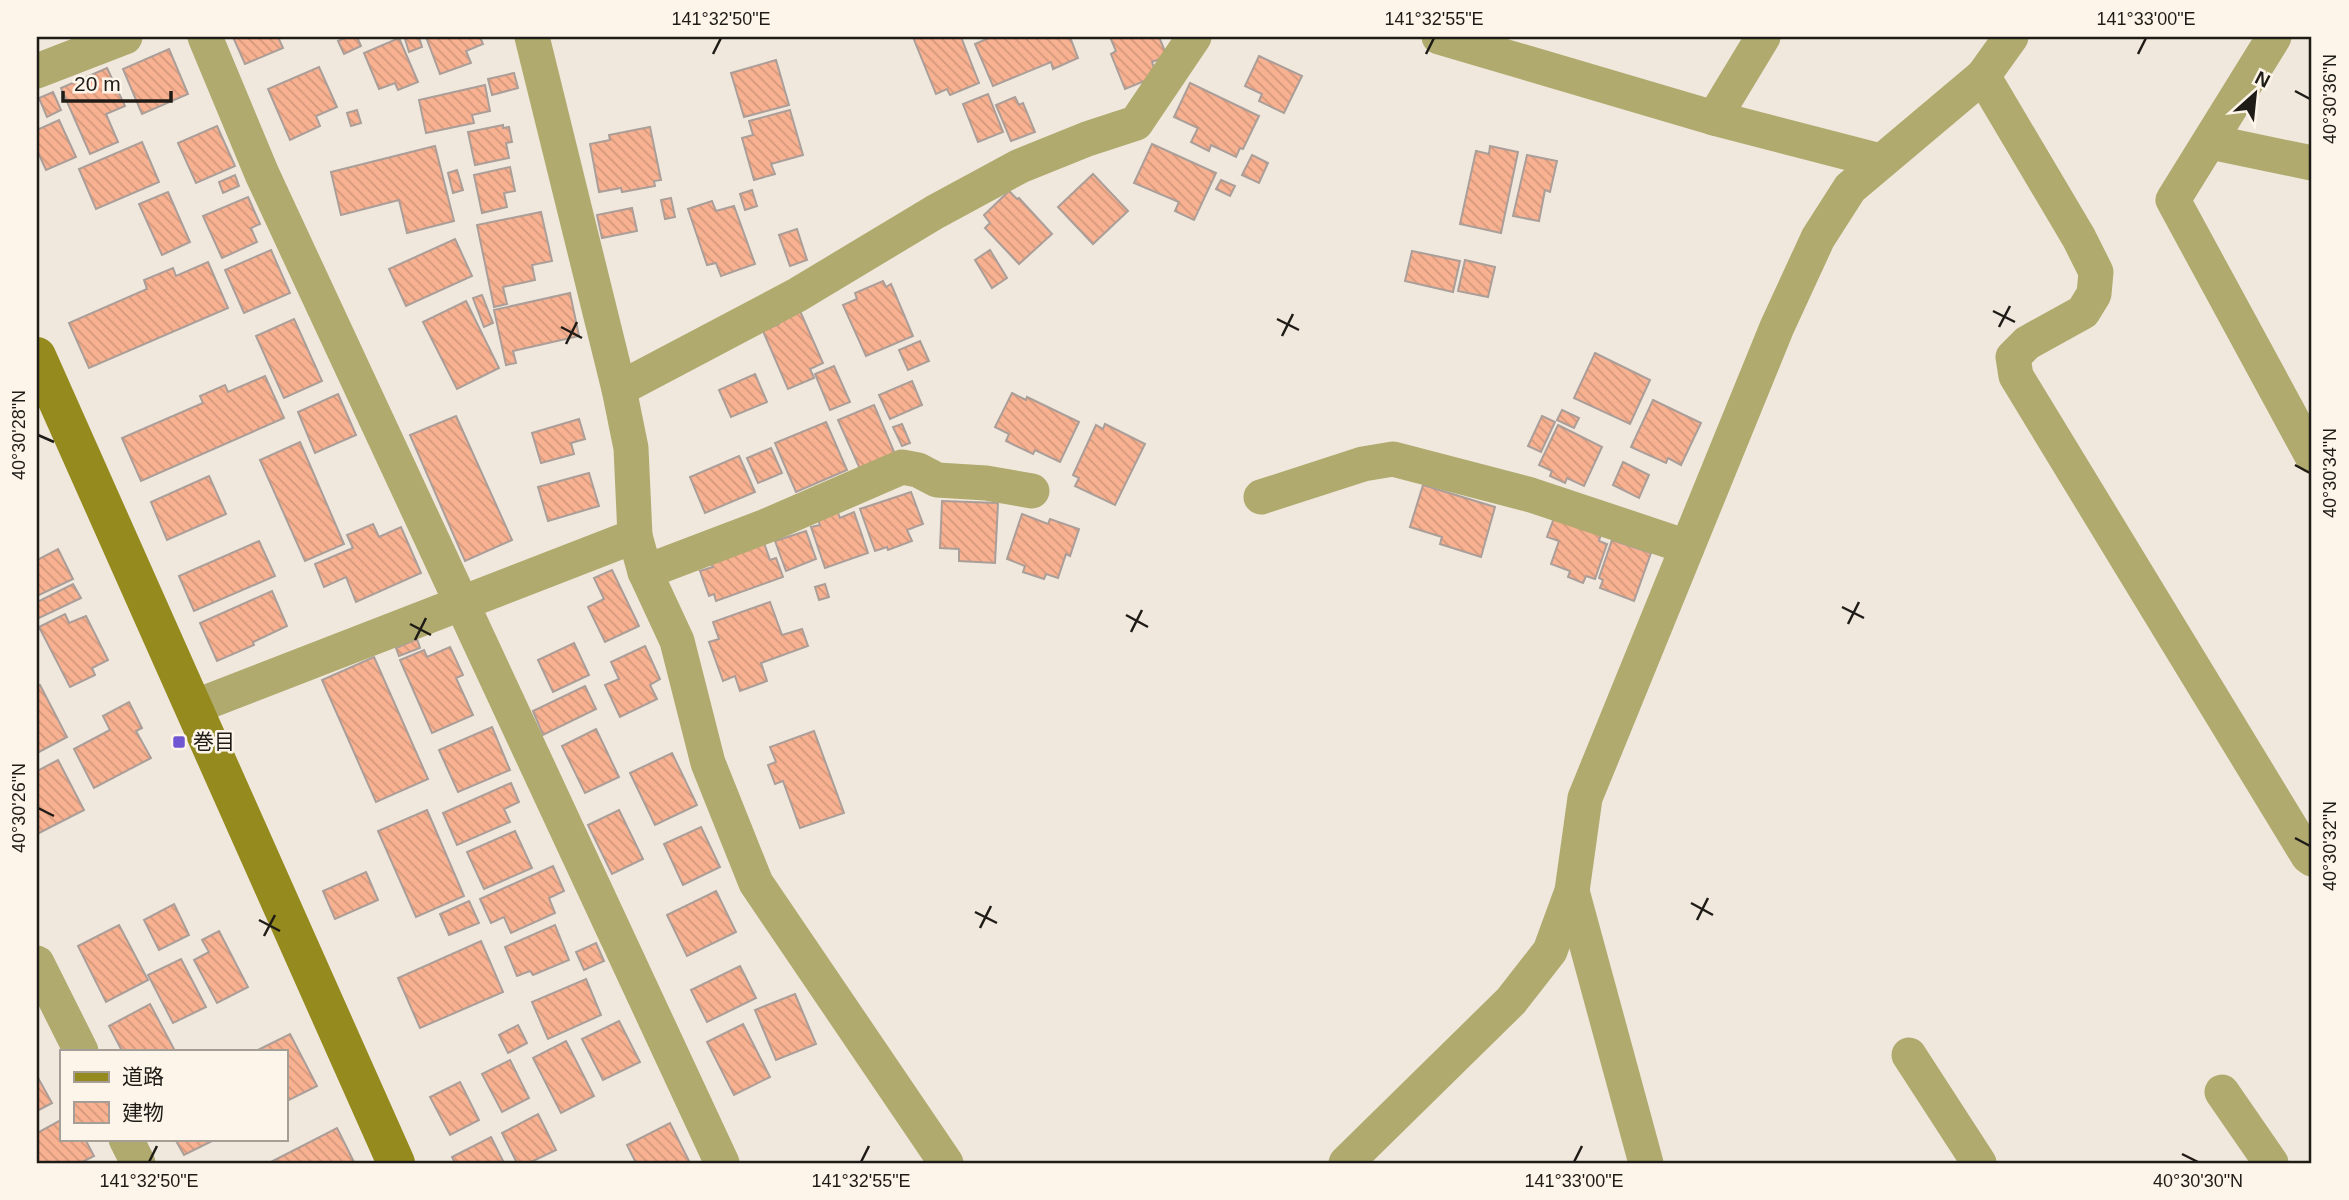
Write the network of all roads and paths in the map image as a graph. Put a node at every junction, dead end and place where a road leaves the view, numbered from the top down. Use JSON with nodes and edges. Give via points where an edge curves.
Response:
{"nodes":[{"id":1,"x":125,"y":37,"type":"edge"},
{"id":2,"x":205,"y":37,"type":"edge"},
{"id":3,"x":532,"y":37,"type":"edge"},
{"id":4,"x":1194,"y":37,"type":"edge"},
{"id":5,"x":1763,"y":37,"type":"edge"},
{"id":6,"x":2011,"y":37,"type":"edge"},
{"id":7,"x":2274,"y":37,"type":"edge"},
{"id":8,"x":1459,"y":40,"type":"edge"},
{"id":9,"x":37,"y":71,"type":"edge"},
{"id":10,"x":1983,"y":76,"type":"junction"},
{"id":11,"x":1714,"y":118,"type":"junction"},
{"id":12,"x":2211,"y":142,"type":"junction"},
{"id":13,"x":1880,"y":161,"type":"junction"},
{"id":14,"x":2312,"y":163,"type":"edge"},
{"id":15,"x":37,"y":356,"type":"edge"},
{"id":16,"x":619,"y":389,"type":"junction"},
{"id":17,"x":46,"y":406,"type":"edge"},
{"id":18,"x":2312,"y":456,"type":"edge"},
{"id":19,"x":1032,"y":491,"type":"dead end"},
{"id":20,"x":1261,"y":497,"type":"dead end"},
{"id":21,"x":635,"y":536,"type":"junction"},
{"id":22,"x":1687,"y":547,"type":"junction"},
{"id":23,"x":645,"y":572,"type":"junction"},
{"id":24,"x":463,"y":604,"type":"junction"},
{"id":25,"x":194,"y":707,"type":"junction"},
{"id":26,"x":2312,"y":859,"type":"edge"},
{"id":27,"x":1572,"y":891,"type":"junction"},
{"id":28,"x":37,"y":963,"type":"edge"},
{"id":29,"x":80,"y":1050,"type":"edge"},
{"id":30,"x":1909,"y":1055,"type":"dead end"},
{"id":31,"x":2222,"y":1092,"type":"dead end"},
{"id":32,"x":126,"y":1140,"type":"edge"},
{"id":33,"x":138,"y":1163,"type":"edge"},
{"id":34,"x":396,"y":1163,"type":"edge"},
{"id":35,"x":722,"y":1163,"type":"edge"},
{"id":36,"x":946,"y":1163,"type":"edge"},
{"id":37,"x":1346,"y":1163,"type":"edge"},
{"id":38,"x":1646,"y":1163,"type":"edge"},
{"id":39,"x":1979,"y":1163,"type":"edge"},
{"id":40,"x":2271,"y":1163,"type":"edge"}],
"edges":[{"from":1,"to":9,"type":"street"},
{"from":2,"to":24,"type":"street","via":[[262,174]]},
{"from":3,"to":16,"type":"street"},
{"from":4,"to":16,"type":"street","via":[[1136,123],[1020,166],[797,295]]},
{"from":5,"to":11,"type":"street"},
{"from":6,"to":10,"type":"street"},
{"from":7,"to":12,"type":"street"},
{"from":8,"to":11,"type":"street"},
{"from":10,"to":13,"type":"street"},
{"from":10,"to":26,"type":"street","via":[[2096,272],[2094,294],[2083,312],[2027,343],[2013,357],[2016,376]]},
{"from":11,"to":13,"type":"street"},
{"from":12,"to":14,"type":"street"},
{"from":12,"to":18,"type":"street","via":[[2173,200]]},
{"from":13,"to":22,"type":"street","via":[[1850,188],[1818,238]]},
{"from":15,"to":17,"type":"street"},
{"from":16,"to":21,"type":"street","via":[[631,448]]},
{"from":17,"to":25,"type":"street"},
{"from":19,"to":23,"type":"street","via":[[937,480],[902,467]]},
{"from":20,"to":22,"type":"street","via":[[1393,459],[1531,495]]},
{"from":21,"to":23,"type":"street"},
{"from":21,"to":24,"type":"street"},
{"from":22,"to":27,"type":"street","via":[[1585,798]]},
{"from":23,"to":36,"type":"street","via":[[677,641],[708,763],[756,883]]},
{"from":24,"to":25,"type":"street"},
{"from":24,"to":35,"type":"street"},
{"from":25,"to":34,"type":"street"},
{"from":27,"to":37,"type":"street","via":[[1550,950],[1511,1001]]},
{"from":27,"to":38,"type":"street"},
{"from":28,"to":29,"type":"street"},
{"from":30,"to":39,"type":"street"},
{"from":31,"to":40,"type":"street"},
{"from":32,"to":33,"type":"street"}]}
